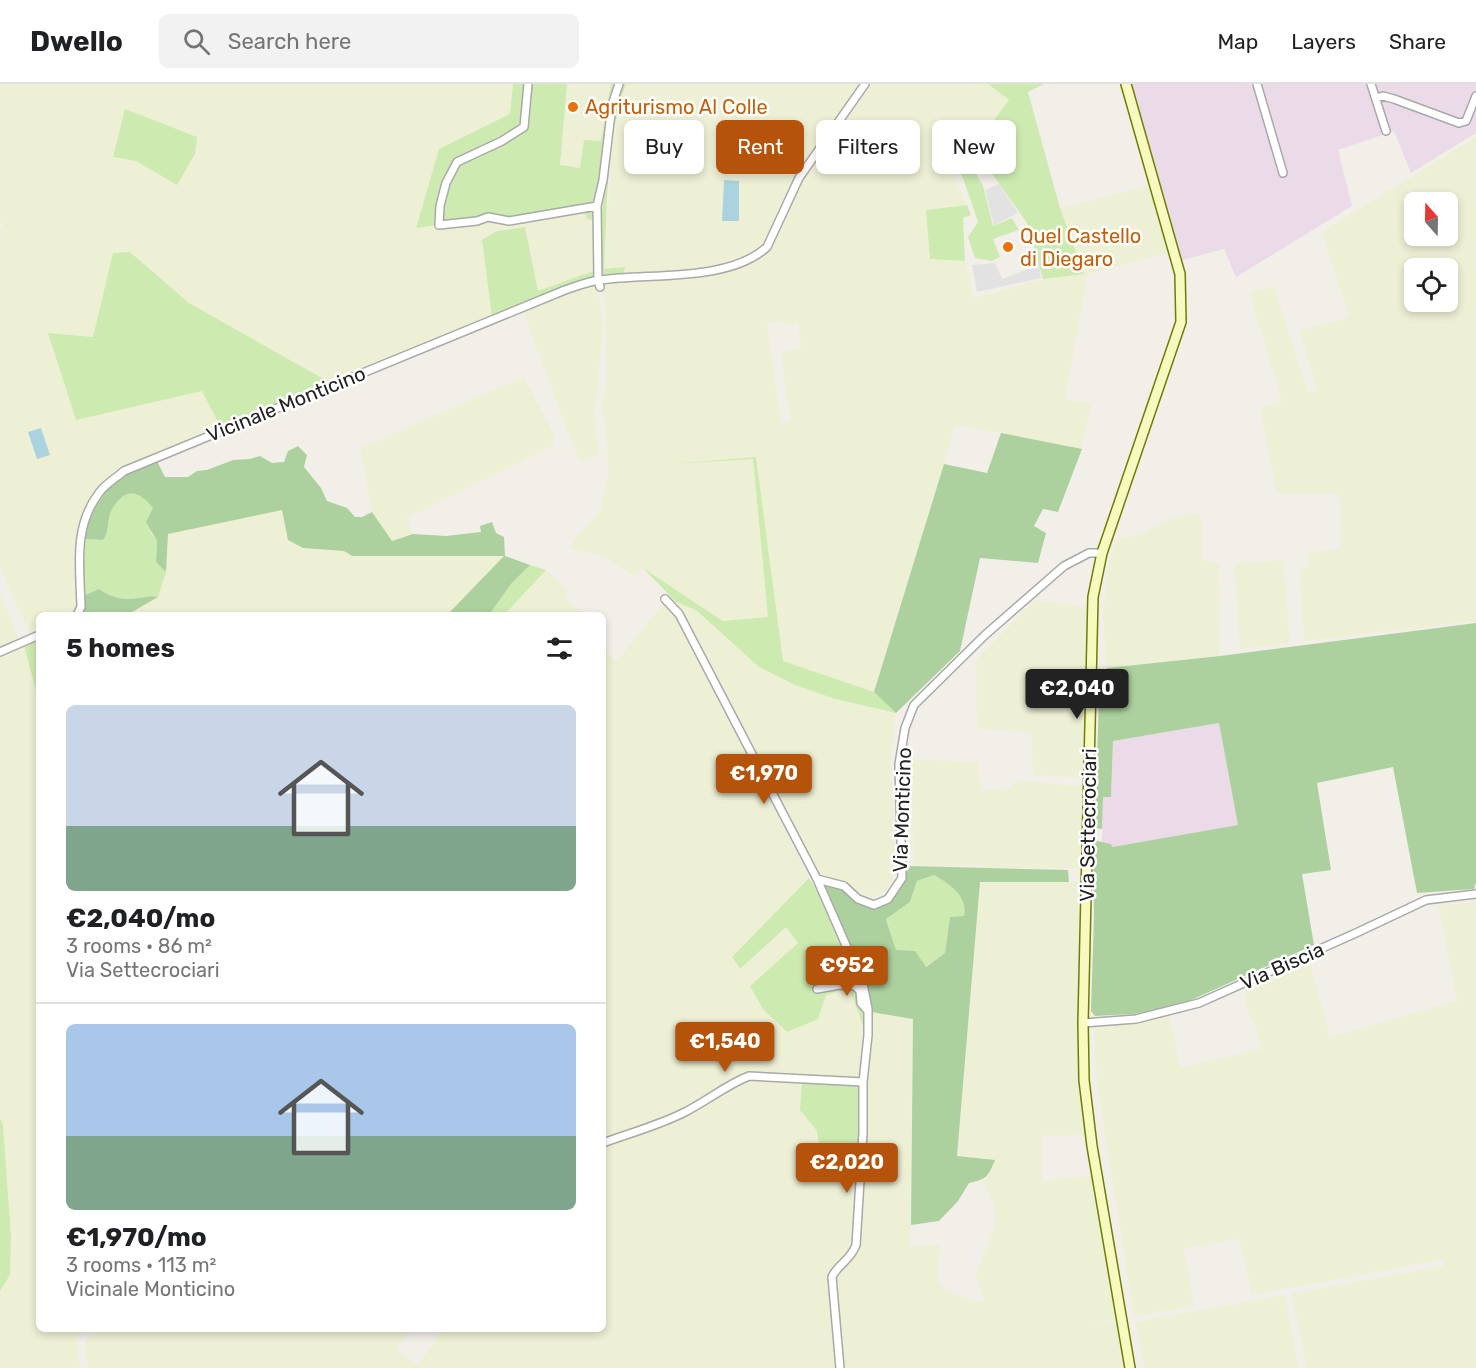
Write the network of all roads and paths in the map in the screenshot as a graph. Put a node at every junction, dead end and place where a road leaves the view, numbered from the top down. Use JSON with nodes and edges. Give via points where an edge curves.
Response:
{"nodes":[{"id":1,"x":528,"y":84,"type":"edge"},
{"id":2,"x":619,"y":84,"type":"edge"},
{"id":3,"x":865,"y":84,"type":"edge"},
{"id":4,"x":1126,"y":84,"type":"edge"},
{"id":5,"x":1257,"y":84,"type":"edge"},
{"id":6,"x":1373,"y":84,"type":"edge"},
{"id":7,"x":1476,"y":96,"type":"edge"},
{"id":8,"x":1376,"y":98,"type":"junction"},
{"id":9,"x":1386,"y":131,"type":"dead end"},
{"id":10,"x":1283,"y":173,"type":"dead end"},
{"id":11,"x":597,"y":206,"type":"junction"},
{"id":12,"x":599,"y":283,"type":"junction"},
{"id":13,"x":1102,"y":553,"type":"junction"},
{"id":14,"x":665,"y":599,"type":"dead end"},
{"id":15,"x":78,"y":612,"type":"edge"},
{"id":16,"x":36,"y":636,"type":"edge"},
{"id":17,"x":0,"y":652,"type":"edge"},
{"id":18,"x":817,"y":879,"type":"junction"},
{"id":19,"x":1476,"y":894,"type":"edge"},
{"id":20,"x":817,"y":989,"type":"dead end"},
{"id":21,"x":868,"y":1011,"type":"junction"},
{"id":22,"x":1083,"y":1023,"type":"junction"},
{"id":23,"x":862,"y":1082,"type":"junction"},
{"id":24,"x":606,"y":1142,"type":"edge"},
{"id":25,"x":840,"y":1368,"type":"edge"},
{"id":26,"x":1130,"y":1368,"type":"edge"}],
"edges":[{"from":1,"to":11,"type":"street","via":[[524,127],[457,162],[446,183],[439,225],[488,217],[509,221]]},
{"from":2,"to":11,"type":"street","via":[[612,105]]},
{"from":3,"to":12,"type":"street","name":"Vicinale Monticino","via":[[800,178],[767,247],[759,255],[698,273]]},
{"from":4,"to":13,"type":"main road","name":"Via Settecrociari","via":[[1180,274],[1181,322]]},
{"from":5,"to":10,"type":"street"},
{"from":6,"to":8,"type":"street"},
{"from":7,"to":8,"type":"street","via":[[1466,121],[1459,123],[1394,99]]},
{"from":8,"to":9,"type":"street"},
{"from":11,"to":12,"type":"street"},
{"from":12,"to":15,"type":"street","name":"Vicinale Monticino","via":[[565,290],[124,471],[99,492],[83,522]]},
{"from":13,"to":18,"type":"street","name":"Via Monticino","via":[[1089,553],[1064,566],[985,635],[914,705],[905,728],[899,765],[902,878],[888,899],[874,905],[858,899],[844,886]]},
{"from":13,"to":22,"type":"main road","name":"Via Settecrociari","via":[[1093,597]]},
{"from":14,"to":18,"type":"street","via":[[679,614]]},
{"from":16,"to":17,"type":"street"},
{"from":18,"to":21,"type":"street","via":[[863,984]]},
{"from":19,"to":22,"type":"street","name":"Via Biscia","via":[[1426,900],[1199,1003],[1136,1019]]},
{"from":20,"to":21,"type":"street","via":[[855,986]]},
{"from":21,"to":23,"type":"street"},
{"from":22,"to":26,"type":"main road","name":"Via Settecrociari","via":[[1084,1080],[1092,1146]]},
{"from":23,"to":24,"type":"street","via":[[749,1076],[683,1113]]},
{"from":23,"to":25,"type":"street","via":[[856,1245],[832,1277]]}]}
